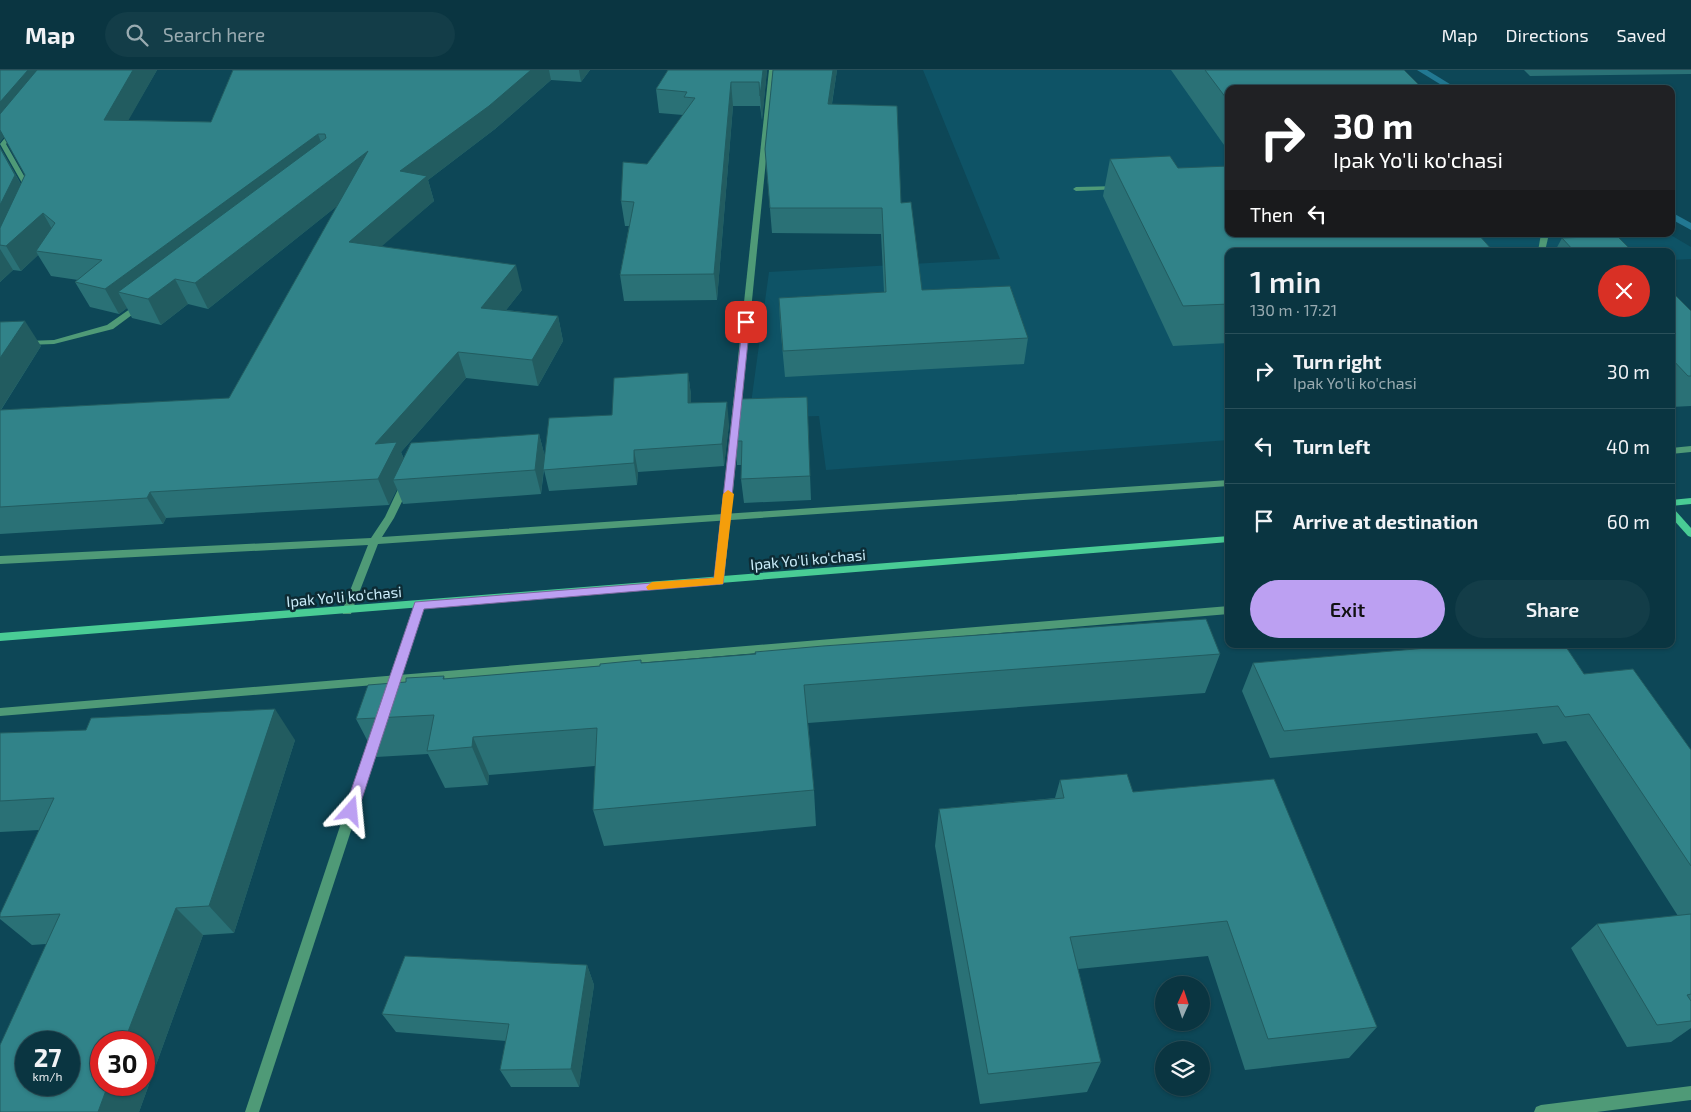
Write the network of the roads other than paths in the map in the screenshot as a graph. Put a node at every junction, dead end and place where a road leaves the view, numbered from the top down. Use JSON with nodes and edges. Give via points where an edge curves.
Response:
{"nodes":[{"id":1,"x":772,"y":70,"type":"edge"},
{"id":2,"x":21,"y":122,"type":"edge"},
{"id":3,"x":1123,"y":187,"type":"edge"},
{"id":4,"x":1076,"y":189,"type":"dead end"},
{"id":5,"x":34,"y":200,"type":"edge"},
{"id":6,"x":147,"y":302,"type":"edge"},
{"id":7,"x":0,"y":344,"type":"edge"},
{"id":8,"x":1691,"y":449,"type":"edge"},
{"id":9,"x":1675,"y":451,"type":"edge"},
{"id":10,"x":410,"y":475,"type":"edge"},
{"id":11,"x":1225,"y":483,"type":"edge"},
{"id":12,"x":1691,"y":501,"type":"edge"},
{"id":13,"x":1675,"y":503,"type":"edge"},
{"id":14,"x":726,"y":516,"type":"junction"},
{"id":15,"x":1675,"y":516,"type":"edge"},
{"id":16,"x":1691,"y":534,"type":"edge"},
{"id":17,"x":1225,"y":539,"type":"edge"},
{"id":18,"x":374,"y":541,"type":"junction"},
{"id":19,"x":0,"y":560,"type":"edge"},
{"id":20,"x":719,"y":582,"type":"junction"},
{"id":21,"x":419,"y":605,"type":"junction"},
{"id":22,"x":1225,"y":610,"type":"edge"},
{"id":23,"x":347,"y":611,"type":"junction"},
{"id":24,"x":0,"y":637,"type":"edge"},
{"id":25,"x":394,"y":679,"type":"junction"},
{"id":26,"x":385,"y":707,"type":"edge"},
{"id":27,"x":0,"y":712,"type":"edge"},
{"id":28,"x":379,"y":726,"type":"edge"},
{"id":29,"x":1691,"y":1093,"type":"edge"},
{"id":30,"x":252,"y":1112,"type":"edge"},
{"id":31,"x":1541,"y":1112,"type":"edge"}],
"edges":[{"from":1,"to":14,"type":"street"},
{"from":2,"to":5,"type":"street","via":[[3,144]]},
{"from":3,"to":4,"type":"street"},
{"from":6,"to":7,"type":"street","via":[[110,327],[54,342]]},
{"from":8,"to":9,"type":"street"},
{"from":10,"to":18,"type":"street"},
{"from":11,"to":14,"type":"street"},
{"from":12,"to":13,"type":"main road"},
{"from":14,"to":18,"type":"street"},
{"from":14,"to":20,"type":"street"},
{"from":15,"to":16,"type":"main road"},
{"from":17,"to":20,"type":"main road","name":"Ipak Yo'li ko'chasi"},
{"from":18,"to":19,"type":"street"},
{"from":18,"to":23,"type":"street"},
{"from":20,"to":21,"type":"main road","name":"Ipak Yo'li ko'chasi"},
{"from":21,"to":23,"type":"main road","name":"Ipak Yo'li ko'chasi"},
{"from":21,"to":25,"type":"street"},
{"from":22,"to":25,"type":"street"},
{"from":23,"to":24,"type":"main road","name":"Ipak Yo'li ko'chasi"},
{"from":25,"to":26,"type":"street"},
{"from":25,"to":27,"type":"street"},
{"from":28,"to":30,"type":"street"},
{"from":29,"to":31,"type":"street"}]}
